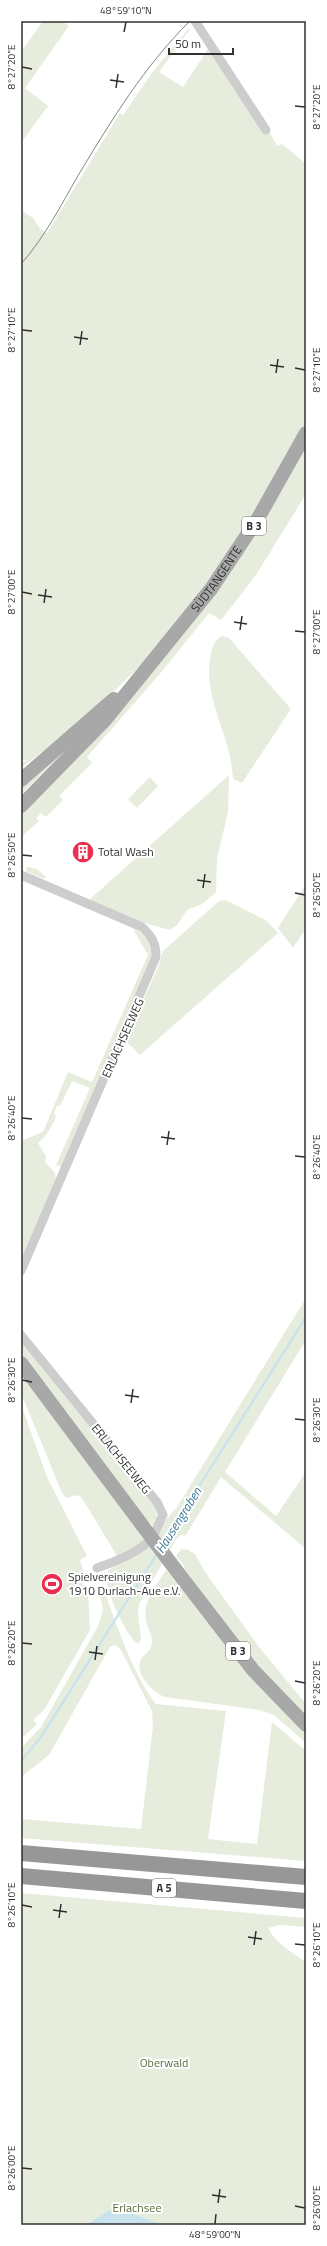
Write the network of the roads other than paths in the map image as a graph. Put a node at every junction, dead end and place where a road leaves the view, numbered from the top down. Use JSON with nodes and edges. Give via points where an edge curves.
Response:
{"nodes":[{"id":1,"x":195,"y":21,"type":"edge"},
{"id":2,"x":266,"y":130,"type":"dead end"},
{"id":3,"x":306,"y":433,"type":"edge"},
{"id":4,"x":139,"y":676,"type":"junction"},
{"id":5,"x":21,"y":780,"type":"edge"},
{"id":6,"x":21,"y":806,"type":"edge"},
{"id":7,"x":21,"y":875,"type":"edge"},
{"id":8,"x":21,"y":1271,"type":"edge"},
{"id":9,"x":21,"y":1335,"type":"edge"},
{"id":10,"x":21,"y":1363,"type":"edge"},
{"id":11,"x":97,"y":1568,"type":"dead end"},
{"id":12,"x":306,"y":1725,"type":"edge"},
{"id":13,"x":21,"y":1854,"type":"edge"},
{"id":14,"x":21,"y":1876,"type":"edge"},
{"id":15,"x":306,"y":1878,"type":"edge"},
{"id":16,"x":306,"y":1901,"type":"edge"}],
"edges":[{"from":1,"to":2,"type":"street"},
{"from":3,"to":4,"type":"main road","name":"SÜDTANGENTE","number":"B 3","via":[[273,494],[226,568]]},
{"from":4,"to":5,"type":"main road","name":"SÜDTANGENTE","number":"B 3"},
{"from":4,"to":6,"type":"main road","name":"SÜDTANGENTE","number":"B 3","via":[[105,720]]},
{"from":7,"to":8,"type":"street","name":"ERLACHSEEWEG","via":[[142,927],[155,943],[156,957]]},
{"from":9,"to":11,"type":"street","name":"ERLACHSEEWEG","via":[[157,1502],[163,1515],[152,1538],[136,1550]]},
{"from":10,"to":12,"type":"main road","number":"B 3","bridge":true,"via":[[253,1670]]},
{"from":13,"to":15,"type":"highway","number":"A 5"},
{"from":14,"to":16,"type":"highway","number":"A 5"}]}
